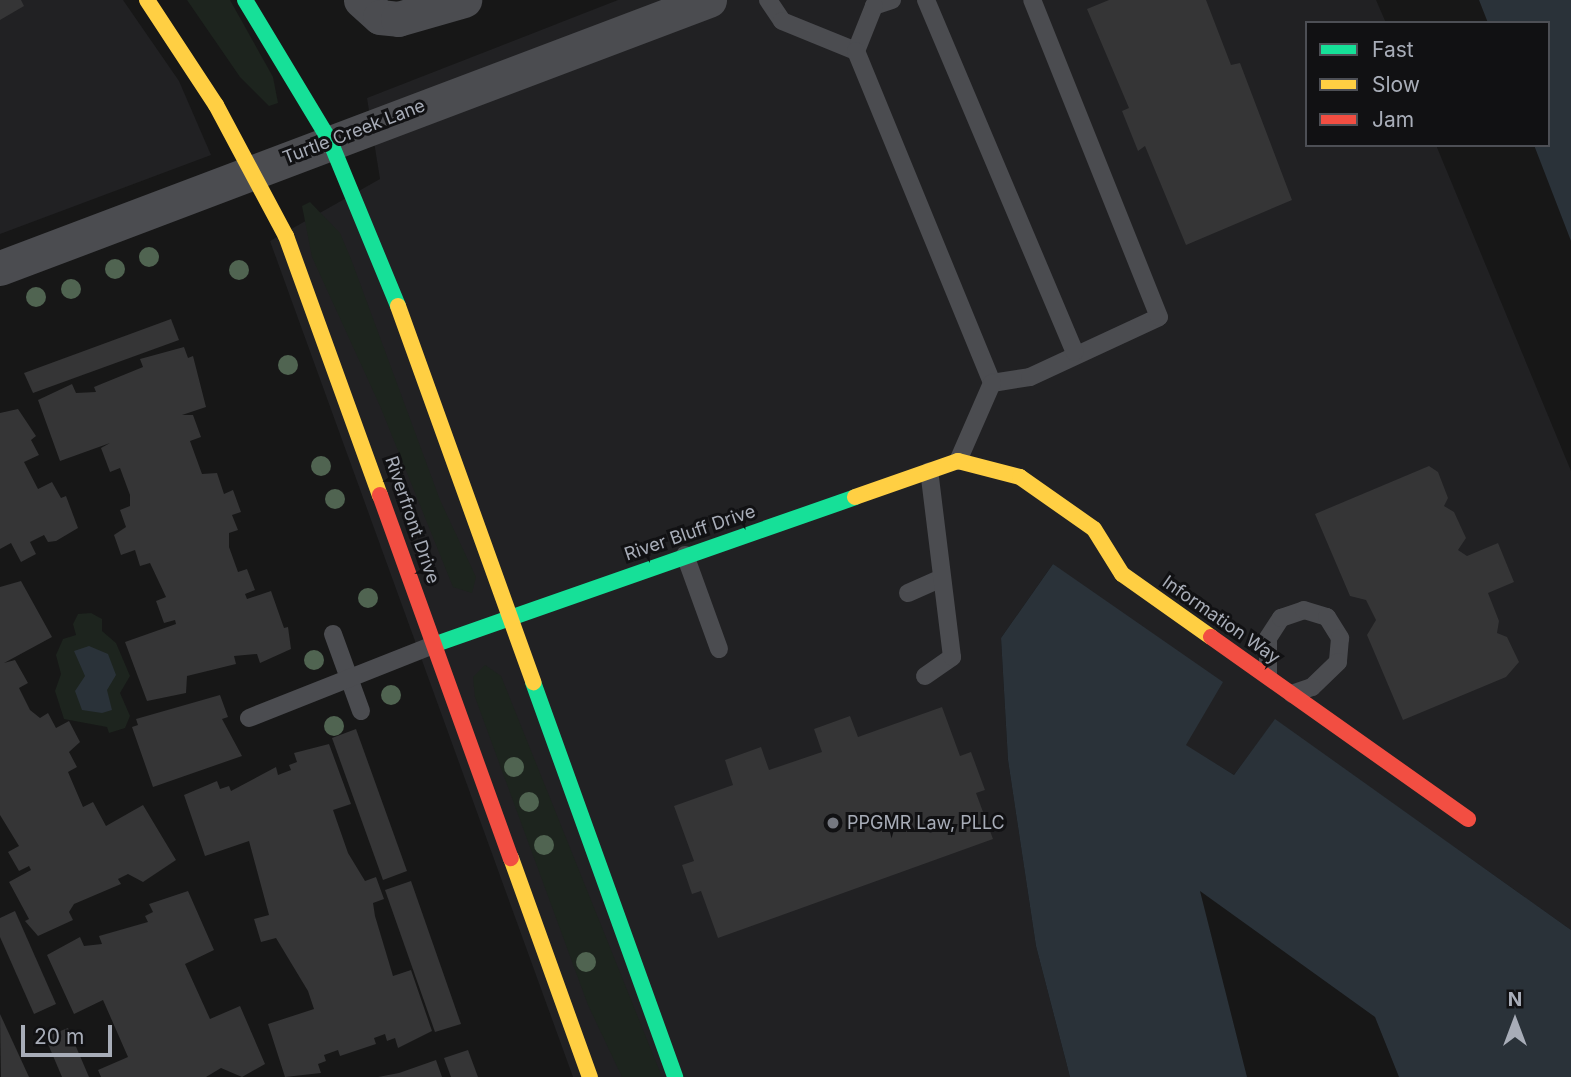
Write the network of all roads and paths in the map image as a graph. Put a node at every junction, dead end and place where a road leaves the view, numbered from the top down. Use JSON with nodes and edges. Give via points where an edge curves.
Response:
{"nodes":[{"id":1,"x":147,"y":0,"type":"edge"},
{"id":2,"x":245,"y":0,"type":"edge"},
{"id":3,"x":361,"y":0,"type":"edge"},
{"id":4,"x":464,"y":0,"type":"edge"},
{"id":5,"x":709,"y":0,"type":"edge"},
{"id":6,"x":768,"y":0,"type":"edge"},
{"id":7,"x":892,"y":0,"type":"edge"},
{"id":8,"x":926,"y":0,"type":"edge"},
{"id":9,"x":1032,"y":0,"type":"edge"},
{"id":10,"x":856,"y":51,"type":"junction"},
{"id":11,"x":330,"y":141,"type":"junction"},
{"id":12,"x":253,"y":170,"type":"junction"},
{"id":13,"x":0,"y":268,"type":"edge"},
{"id":14,"x":1075,"y":352,"type":"junction"},
{"id":15,"x":992,"y":383,"type":"junction"},
{"id":16,"x":958,"y":461,"type":"junction"},
{"id":17,"x":929,"y":471,"type":"junction"},
{"id":18,"x":685,"y":555,"type":"junction"},
{"id":19,"x":939,"y":579,"type":"junction"},
{"id":20,"x":908,"y":593,"type":"dead end"},
{"id":21,"x":508,"y":615,"type":"junction"},
{"id":22,"x":333,"y":634,"type":"dead end"},
{"id":23,"x":436,"y":644,"type":"junction"},
{"id":24,"x":719,"y":649,"type":"dead end"},
{"id":25,"x":925,"y":676,"type":"dead end"},
{"id":26,"x":349,"y":678,"type":"junction"},
{"id":27,"x":1269,"y":678,"type":"junction"},
{"id":28,"x":1293,"y":694,"type":"junction"},
{"id":29,"x":361,"y":711,"type":"dead end"},
{"id":30,"x":249,"y":718,"type":"dead end"},
{"id":31,"x":1468,"y":819,"type":"dead end"},
{"id":32,"x":590,"y":1077,"type":"edge"},
{"id":33,"x":676,"y":1077,"type":"edge"}],
"edges":[{"from":1,"to":12,"type":"street","name":"Riverfront Drive"},
{"from":2,"to":11,"type":"street"},
{"from":3,"to":4,"type":"street","via":[[380,17],[398,19]]},
{"from":5,"to":11,"type":"street","name":"Turtle Creek Lane"},
{"from":6,"to":10,"type":"lane","via":[[782,22]]},
{"from":7,"to":10,"type":"lane","via":[[874,6]]},
{"from":8,"to":14,"type":"lane"},
{"from":9,"to":14,"type":"lane","via":[[1159,317]]},
{"from":10,"to":15,"type":"lane"},
{"from":11,"to":12,"type":"street","name":"Turtle Creek Lane"},
{"from":11,"to":21,"type":"street","via":[[394,294]]},
{"from":12,"to":13,"type":"street","name":"Turtle Creek Lane"},
{"from":12,"to":23,"type":"street","name":"Riverfront Drive","via":[[286,236]]},
{"from":14,"to":15,"type":"lane","via":[[1030,377]]},
{"from":15,"to":16,"type":"lane"},
{"from":16,"to":17,"type":"street","name":"River Bluff Drive"},
{"from":16,"to":27,"type":"street","name":"Information Way","via":[[1020,477],[1094,529],[1122,574]]},
{"from":17,"to":18,"type":"street","name":"River Bluff Drive"},
{"from":17,"to":19,"type":"lane"},
{"from":18,"to":21,"type":"street","name":"River Bluff Drive"},
{"from":18,"to":24,"type":"lane"},
{"from":19,"to":20,"type":"lane"},
{"from":19,"to":25,"type":"lane","via":[[952,657]]},
{"from":21,"to":23,"type":"street","name":"River Bluff Drive"},
{"from":21,"to":33,"type":"street"},
{"from":22,"to":26,"type":"lane"},
{"from":23,"to":26,"type":"lane"},
{"from":23,"to":32,"type":"street","name":"Riverfront Drive"},
{"from":26,"to":29,"type":"lane"},
{"from":26,"to":30,"type":"lane"},
{"from":27,"to":28,"type":"street","name":"Information Way"},
{"from":27,"to":28,"type":"lane","via":[[1268,638],[1281,618],[1304,610],[1327,617],[1340,638],[1338,662],[1312,687]]},
{"from":28,"to":31,"type":"street","name":"Information Way"}]}
